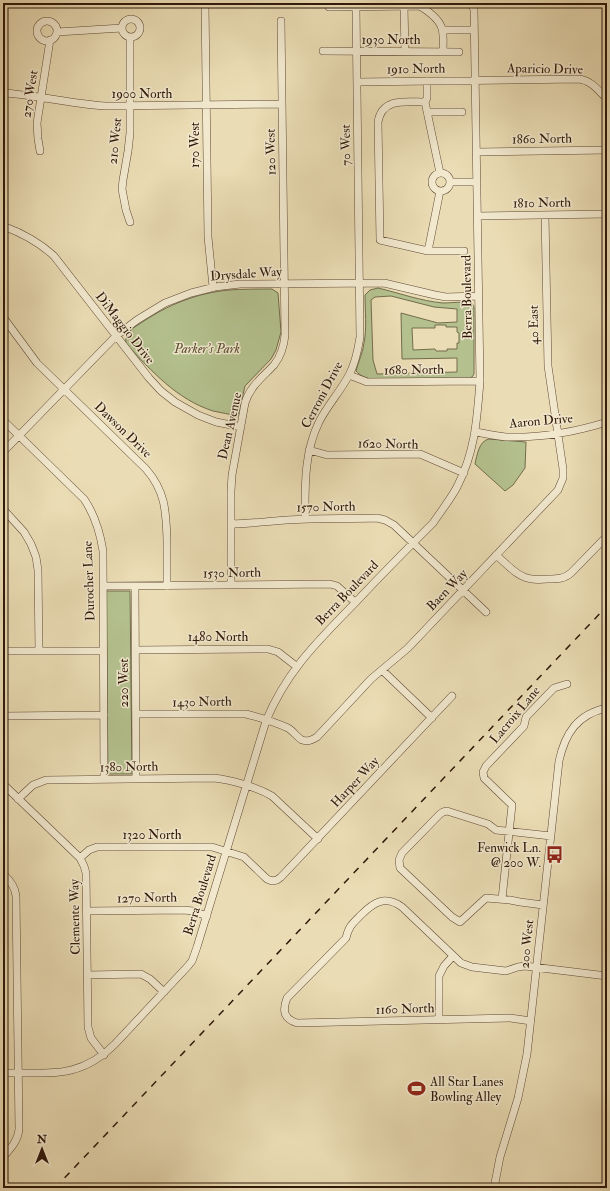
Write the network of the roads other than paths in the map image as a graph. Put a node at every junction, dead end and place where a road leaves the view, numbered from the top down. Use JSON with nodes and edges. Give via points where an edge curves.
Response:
{"nodes":[{"id":1,"x":205,"y":3,"type":"edge"},
{"id":2,"x":474,"y":5,"type":"edge"},
{"id":3,"x":404,"y":6,"type":"junction"},
{"id":4,"x":329,"y":7,"type":"dead end"},
{"id":5,"x":356,"y":7,"type":"junction"},
{"id":6,"x":281,"y":21,"type":"dead end"},
{"id":7,"x":122,"y":28,"type":"junction"},
{"id":8,"x":442,"y":30,"type":"junction"},
{"id":9,"x":474,"y":30,"type":"junction"},
{"id":10,"x":57,"y":32,"type":"junction"},
{"id":11,"x":130,"y":37,"type":"junction"},
{"id":12,"x":50,"y":40,"type":"junction"},
{"id":13,"x":323,"y":51,"type":"dead end"},
{"id":14,"x":357,"y":52,"type":"junction"},
{"id":15,"x":405,"y":52,"type":"junction"},
{"id":16,"x":442,"y":52,"type":"junction"},
{"id":17,"x":459,"y":52,"type":"dead end"},
{"id":18,"x":427,"y":81,"type":"junction"},
{"id":19,"x":475,"y":81,"type":"junction"},
{"id":20,"x":357,"y":82,"type":"junction"},
{"id":21,"x":3,"y":93,"type":"edge"},
{"id":22,"x":41,"y":98,"type":"junction"},
{"id":23,"x":607,"y":99,"type":"edge"},
{"id":24,"x":425,"y":102,"type":"junction"},
{"id":25,"x":282,"y":104,"type":"junction"},
{"id":26,"x":207,"y":105,"type":"junction"},
{"id":27,"x":130,"y":106,"type":"junction"},
{"id":28,"x":427,"y":112,"type":"junction"},
{"id":29,"x":462,"y":112,"type":"dead end"},
{"id":30,"x":607,"y":150,"type":"edge"},
{"id":31,"x":40,"y":151,"type":"dead end"},
{"id":32,"x":476,"y":152,"type":"junction"},
{"id":33,"x":440,"y":173,"type":"junction"},
{"id":34,"x":450,"y":182,"type":"junction"},
{"id":35,"x":477,"y":182,"type":"junction"},
{"id":36,"x":440,"y":191,"type":"junction"},
{"id":37,"x":607,"y":214,"type":"edge"},
{"id":38,"x":544,"y":215,"type":"junction"},
{"id":39,"x":478,"y":216,"type":"junction"},
{"id":40,"x":130,"y":222,"type":"dead end"},
{"id":41,"x":3,"y":226,"type":"edge"},
{"id":42,"x":428,"y":251,"type":"junction"},
{"id":43,"x":464,"y":251,"type":"dead end"},
{"id":44,"x":284,"y":283,"type":"junction"},
{"id":45,"x":360,"y":283,"type":"junction"},
{"id":46,"x":213,"y":287,"type":"junction"},
{"id":47,"x":478,"y":296,"type":"junction"},
{"id":48,"x":3,"y":317,"type":"edge"},
{"id":49,"x":116,"y":336,"type":"junction"},
{"id":50,"x":349,"y":375,"type":"junction"},
{"id":51,"x":480,"y":382,"type":"junction"},
{"id":52,"x":64,"y":389,"type":"junction"},
{"id":53,"x":3,"y":420,"type":"edge"},
{"id":54,"x":607,"y":422,"type":"edge"},
{"id":55,"x":241,"y":427,"type":"junction"},
{"id":56,"x":476,"y":432,"type":"junction"},
{"id":57,"x":558,"y":433,"type":"junction"},
{"id":58,"x":19,"y":436,"type":"junction"},
{"id":59,"x":309,"y":450,"type":"junction"},
{"id":60,"x":3,"y":452,"type":"edge"},
{"id":61,"x":464,"y":473,"type":"junction"},
{"id":62,"x":3,"y":509,"type":"edge"},
{"id":63,"x":305,"y":519,"type":"junction"},
{"id":64,"x":231,"y":524,"type":"junction"},
{"id":65,"x":607,"y":536,"type":"edge"},
{"id":66,"x":413,"y":543,"type":"junction"},
{"id":67,"x":496,"y":555,"type":"junction"},
{"id":68,"x":231,"y":585,"type":"junction"},
{"id":69,"x":103,"y":586,"type":"junction"},
{"id":70,"x":135,"y":586,"type":"junction"},
{"id":71,"x":167,"y":586,"type":"junction"},
{"id":72,"x":463,"y":590,"type":"junction"},
{"id":73,"x":355,"y":602,"type":"junction"},
{"id":74,"x":486,"y":612,"type":"dead end"},
{"id":75,"x":103,"y":650,"type":"junction"},
{"id":76,"x":136,"y":650,"type":"junction"},
{"id":77,"x":3,"y":651,"type":"edge"},
{"id":78,"x":38,"y":651,"type":"junction"},
{"id":79,"x":296,"y":666,"type":"junction"},
{"id":80,"x":382,"y":670,"type":"junction"},
{"id":81,"x":567,"y":684,"type":"dead end"},
{"id":82,"x":452,"y":696,"type":"dead end"},
{"id":83,"x":607,"y":708,"type":"edge"},
{"id":84,"x":136,"y":714,"type":"junction"},
{"id":85,"x":104,"y":715,"type":"junction"},
{"id":86,"x":3,"y":716,"type":"edge"},
{"id":87,"x":432,"y":718,"type":"junction"},
{"id":88,"x":266,"y":720,"type":"junction"},
{"id":89,"x":307,"y":741,"type":"joint"},
{"id":90,"x":104,"y":779,"type":"junction"},
{"id":91,"x":136,"y":779,"type":"junction"},
{"id":92,"x":3,"y":784,"type":"edge"},
{"id":93,"x":246,"y":786,"type":"junction"},
{"id":94,"x":18,"y":799,"type":"junction"},
{"id":95,"x":509,"y":831,"type":"junction"},
{"id":96,"x":551,"y":836,"type":"junction"},
{"id":97,"x":318,"y":839,"type":"junction"},
{"id":98,"x":226,"y":851,"type":"junction"},
{"id":99,"x":80,"y":858,"type":"junction"},
{"id":100,"x":3,"y":874,"type":"edge"},
{"id":101,"x":272,"y":881,"type":"joint"},
{"id":102,"x":502,"y":899,"type":"junction"},
{"id":103,"x":543,"y":905,"type":"junction"},
{"id":104,"x":87,"y":911,"type":"junction"},
{"id":105,"x":207,"y":916,"type":"junction"},
{"id":106,"x":453,"y":956,"type":"junction"},
{"id":107,"x":536,"y":968,"type":"junction"},
{"id":108,"x":87,"y":975,"type":"junction"},
{"id":109,"x":607,"y":976,"type":"edge"},
{"id":110,"x":164,"y":992,"type":"junction"},
{"id":111,"x":439,"y":1020,"type":"junction"},
{"id":112,"x":531,"y":1021,"type":"junction"},
{"id":113,"x":104,"y":1055,"type":"junction"},
{"id":114,"x":3,"y":1073,"type":"edge"},
{"id":115,"x":18,"y":1073,"type":"junction"},
{"id":116,"x":3,"y":1157,"type":"edge"},
{"id":117,"x":494,"y":1188,"type":"edge"}],
"edges":[{"from":1,"to":26,"type":"street","name":"170 West"},
{"from":2,"to":9,"type":"street","name":"Berra Boulevard"},
{"from":3,"to":5,"type":"street"},
{"from":3,"to":8,"type":"street","via":[[420,6],[425,9],[440,23]]},
{"from":3,"to":15,"type":"street"},
{"from":4,"to":5,"type":"street"},
{"from":5,"to":14,"type":"street","name":"70 West"},
{"from":6,"to":25,"type":"street","name":"120 West"},
{"from":7,"to":10,"type":"street"},
{"from":7,"to":11,"type":"street","via":[[123,33]]},
{"from":7,"to":11,"type":"street","via":[[129,20],[139,23],[140,32]]},
{"from":8,"to":9,"type":"street"},
{"from":8,"to":16,"type":"street"},
{"from":9,"to":19,"type":"street","name":"Berra Boulevard"},
{"from":10,"to":12,"type":"street"},
{"from":10,"to":12,"type":"street","via":[[50,22],[44,22],[39,26],[39,37]]},
{"from":11,"to":27,"type":"street","name":"210 West"},
{"from":12,"to":22,"type":"street","name":"270 West"},
{"from":13,"to":14,"type":"street","name":"1930 North"},
{"from":14,"to":15,"type":"street","name":"1930 North"},
{"from":14,"to":20,"type":"street","name":"70 West"},
{"from":15,"to":16,"type":"street","name":"1930 North"},
{"from":16,"to":17,"type":"street","name":"1930 North"},
{"from":18,"to":19,"type":"street","name":"1910 North"},
{"from":18,"to":20,"type":"street","name":"1910 North"},
{"from":18,"to":24,"type":"street"},
{"from":19,"to":23,"type":"street","name":"Aparicio Drive","via":[[585,80]]},
{"from":19,"to":32,"type":"street","name":"Berra Boulevard"},
{"from":20,"to":45,"type":"street","name":"70 West"},
{"from":21,"to":22,"type":"street","name":"1900 North"},
{"from":22,"to":27,"type":"street","name":"1900 North","via":[[90,105]]},
{"from":22,"to":31,"type":"street","name":"270 West","via":[[37,130]]},
{"from":24,"to":28,"type":"street"},
{"from":24,"to":42,"type":"street","via":[[391,104],[384,108],[379,118],[380,240]]},
{"from":25,"to":26,"type":"street","name":"1900 North"},
{"from":25,"to":44,"type":"street","name":"120 West"},
{"from":26,"to":27,"type":"street","name":"1900 North"},
{"from":26,"to":46,"type":"street","name":"170 West","via":[[208,238]]},
{"from":27,"to":40,"type":"street","name":"210 West","via":[[129,141],[122,189]]},
{"from":28,"to":29,"type":"street"},
{"from":28,"to":33,"type":"street"},
{"from":30,"to":32,"type":"street","name":"1860 North"},
{"from":32,"to":35,"type":"street","name":"Berra Boulevard"},
{"from":33,"to":34,"type":"street","via":[[447,175]]},
{"from":33,"to":36,"type":"street","via":[[433,177],[432,184]]},
{"from":34,"to":35,"type":"street"},
{"from":34,"to":36,"type":"street","via":[[447,189]]},
{"from":35,"to":39,"type":"street","name":"Berra Boulevard"},
{"from":36,"to":42,"type":"street"},
{"from":37,"to":38,"type":"street","name":"1810 North"},
{"from":38,"to":39,"type":"street","name":"1810 North"},
{"from":38,"to":57,"type":"street","name":"40 East","via":[[547,359]]},
{"from":39,"to":47,"type":"street","name":"Berra Boulevard"},
{"from":41,"to":49,"type":"street","name":"DiMaggio Drive","via":[[32,239],[54,256]]},
{"from":42,"to":43,"type":"street"},
{"from":44,"to":45,"type":"street","name":"Drysdale Way"},
{"from":44,"to":46,"type":"street","name":"Drysdale Way"},
{"from":44,"to":55,"type":"street","name":"Dean Avenue","via":[[283,346],[274,365],[250,391]]},
{"from":45,"to":47,"type":"street","name":"Drysdale Way","via":[[384,283],[446,297]]},
{"from":45,"to":50,"type":"street","name":"Cerroni Drive","via":[[360,337]]},
{"from":46,"to":49,"type":"street","name":"Drysdale Way","via":[[165,303],[136,320]]},
{"from":47,"to":51,"type":"street","name":"Berra Boulevard"},
{"from":48,"to":52,"type":"street","name":"Dawson Drive","via":[[38,363]]},
{"from":49,"to":52,"type":"street","name":"Drysdale Way"},
{"from":49,"to":55,"type":"street","name":"DiMaggio Drive","via":[[149,378],[176,402],[208,419]]},
{"from":50,"to":51,"type":"street","name":"1680 North","via":[[367,382]]},
{"from":50,"to":59,"type":"street","name":"Cerroni Drive","via":[[325,410]]},
{"from":51,"to":56,"type":"street","name":"Berra Boulevard"},
{"from":52,"to":58,"type":"street","name":"Drysdale Way"},
{"from":52,"to":71,"type":"street","name":"Dawson Drive","via":[[146,469],[157,484],[166,516]]},
{"from":53,"to":58,"type":"street","name":"Durocher Lane"},
{"from":54,"to":57,"type":"street","name":"Aaron Drive"},
{"from":55,"to":64,"type":"street","name":"Dean Avenue","via":[[232,475]]},
{"from":56,"to":57,"type":"street","name":"Aaron Drive","via":[[505,436]]},
{"from":56,"to":61,"type":"street","name":"Berra Boulevard"},
{"from":57,"to":67,"type":"street","name":"Baen Way","via":[[563,478],[558,490]]},
{"from":58,"to":60,"type":"street","name":"Drysdale Way"},
{"from":58,"to":69,"type":"street","name":"Durocher Lane","via":[[84,499],[91,511],[102,545]]},
{"from":59,"to":61,"type":"street","name":"1620 North","via":[[327,455],[420,454]]},
{"from":59,"to":63,"type":"street","name":"Cerroni Drive"},
{"from":61,"to":66,"type":"street","name":"Berra Boulevard","via":[[433,523]]},
{"from":62,"to":78,"type":"street","via":[[24,532],[36,557]]},
{"from":63,"to":64,"type":"street","name":"1570 North"},
{"from":63,"to":66,"type":"street","name":"1570 North","via":[[381,519],[392,523]]},
{"from":64,"to":68,"type":"street","name":"Dean Avenue"},
{"from":65,"to":67,"type":"street","via":[[572,573],[560,579],[526,578],[516,573]]},
{"from":66,"to":72,"type":"street","name":"1570 North"},
{"from":66,"to":73,"type":"street","name":"Berra Boulevard"},
{"from":67,"to":72,"type":"street","name":"Baen Way"},
{"from":68,"to":71,"type":"street","name":"1530 North"},
{"from":68,"to":73,"type":"street","name":"1530 North","via":[[330,584],[337,586]]},
{"from":69,"to":70,"type":"street","name":"1530 North"},
{"from":69,"to":75,"type":"street","name":"Durocher Lane"},
{"from":70,"to":71,"type":"street","name":"1530 North"},
{"from":70,"to":76,"type":"street","name":"220 West"},
{"from":72,"to":74,"type":"street","name":"1570 North"},
{"from":72,"to":80,"type":"street","name":"Baen Way","via":[[408,648]]},
{"from":73,"to":79,"type":"street","name":"Berra Boulevard"},
{"from":75,"to":78,"type":"street"},
{"from":75,"to":85,"type":"street","name":"Durocher Lane"},
{"from":76,"to":79,"type":"street","name":"1480 North","via":[[268,649],[278,652]]},
{"from":76,"to":84,"type":"street","name":"220 West"},
{"from":77,"to":78,"type":"street"},
{"from":79,"to":88,"type":"street","name":"Berra Boulevard"},
{"from":80,"to":87,"type":"street"},
{"from":80,"to":89,"type":"street","name":"Baen Way","via":[[317,737]]},
{"from":81,"to":95,"type":"street","name":"Lacroix Lane","via":[[554,688],[526,717],[524,726],[483,772],[484,778],[512,805]]},
{"from":82,"to":87,"type":"street","name":"Harper Way"},
{"from":83,"to":96,"type":"street","name":"200 West","via":[[582,718],[574,726],[561,749]]},
{"from":84,"to":88,"type":"street","name":"1430 North","via":[[238,714]]},
{"from":84,"to":91,"type":"street","name":"220 West"},
{"from":85,"to":86,"type":"street"},
{"from":85,"to":90,"type":"street","name":"Durocher Lane"},
{"from":87,"to":97,"type":"street","name":"Harper Way"},
{"from":88,"to":89,"type":"street","name":"1430 North","via":[[288,728],[299,738]]},
{"from":88,"to":93,"type":"street","name":"Berra Boulevard"},
{"from":90,"to":91,"type":"street","name":"1380 North"},
{"from":90,"to":94,"type":"street","name":"1380 North","via":[[41,781]]},
{"from":91,"to":93,"type":"street","name":"1380 North","via":[[214,778]]},
{"from":92,"to":94,"type":"street","name":"Clemente Way"},
{"from":93,"to":97,"type":"street","name":"1380 North","via":[[272,796]]},
{"from":93,"to":98,"type":"street","name":"Berra Boulevard"},
{"from":94,"to":99,"type":"street","name":"Clemente Way"},
{"from":95,"to":96,"type":"street"},
{"from":95,"to":102,"type":"street","name":"Lacroix Lane"},
{"from":95,"to":102,"type":"street","via":[[496,830],[488,824],[451,812],[443,812],[402,853],[399,860],[400,868],[460,922],[486,898]]},
{"from":96,"to":103,"type":"street","name":"200 West"},
{"from":97,"to":101,"type":"street","name":"Harper Way","via":[[281,877]]},
{"from":98,"to":99,"type":"street","name":"1320 North","via":[[208,847],[100,847],[89,850]]},
{"from":98,"to":101,"type":"street","name":"1320 North","via":[[244,857]]},
{"from":98,"to":105,"type":"street","name":"Berra Boulevard"},
{"from":99,"to":104,"type":"street","name":"Clemente Way","via":[[86,873]]},
{"from":100,"to":115,"type":"street","via":[[12,883],[16,896]]},
{"from":102,"to":103,"type":"street"},
{"from":103,"to":107,"type":"street","name":"200 West"},
{"from":104,"to":105,"type":"street","name":"1270 North","via":[[184,910]]},
{"from":104,"to":108,"type":"street","name":"Clemente Way"},
{"from":105,"to":110,"type":"street","name":"Berra Boulevard","via":[[192,961]]},
{"from":106,"to":107,"type":"street","via":[[461,963],[472,967],[506,971],[525,966]]},
{"from":106,"to":111,"type":"street","via":[[439,976]]},
{"from":106,"to":111,"type":"street","name":"1160 North","via":[[399,905],[388,901],[374,903],[349,927],[346,938],[287,998],[285,1005],[287,1017],[297,1024]]},
{"from":107,"to":109,"type":"street"},
{"from":107,"to":112,"type":"street","name":"200 West"},
{"from":108,"to":110,"type":"street","via":[[141,974]]},
{"from":108,"to":113,"type":"street","name":"Clemente Way","via":[[88,1031]]},
{"from":110,"to":113,"type":"street","name":"Berra Boulevard"},
{"from":111,"to":112,"type":"street","name":"1160 North","via":[[510,1018]]},
{"from":112,"to":117,"type":"street","name":"200 West","via":[[524,1072]]},
{"from":113,"to":115,"type":"street","name":"Berra Boulevard","via":[[70,1071]]},
{"from":114,"to":115,"type":"street","name":"Berra Boulevard"},
{"from":115,"to":116,"type":"street","via":[[18,1137]]}]}
